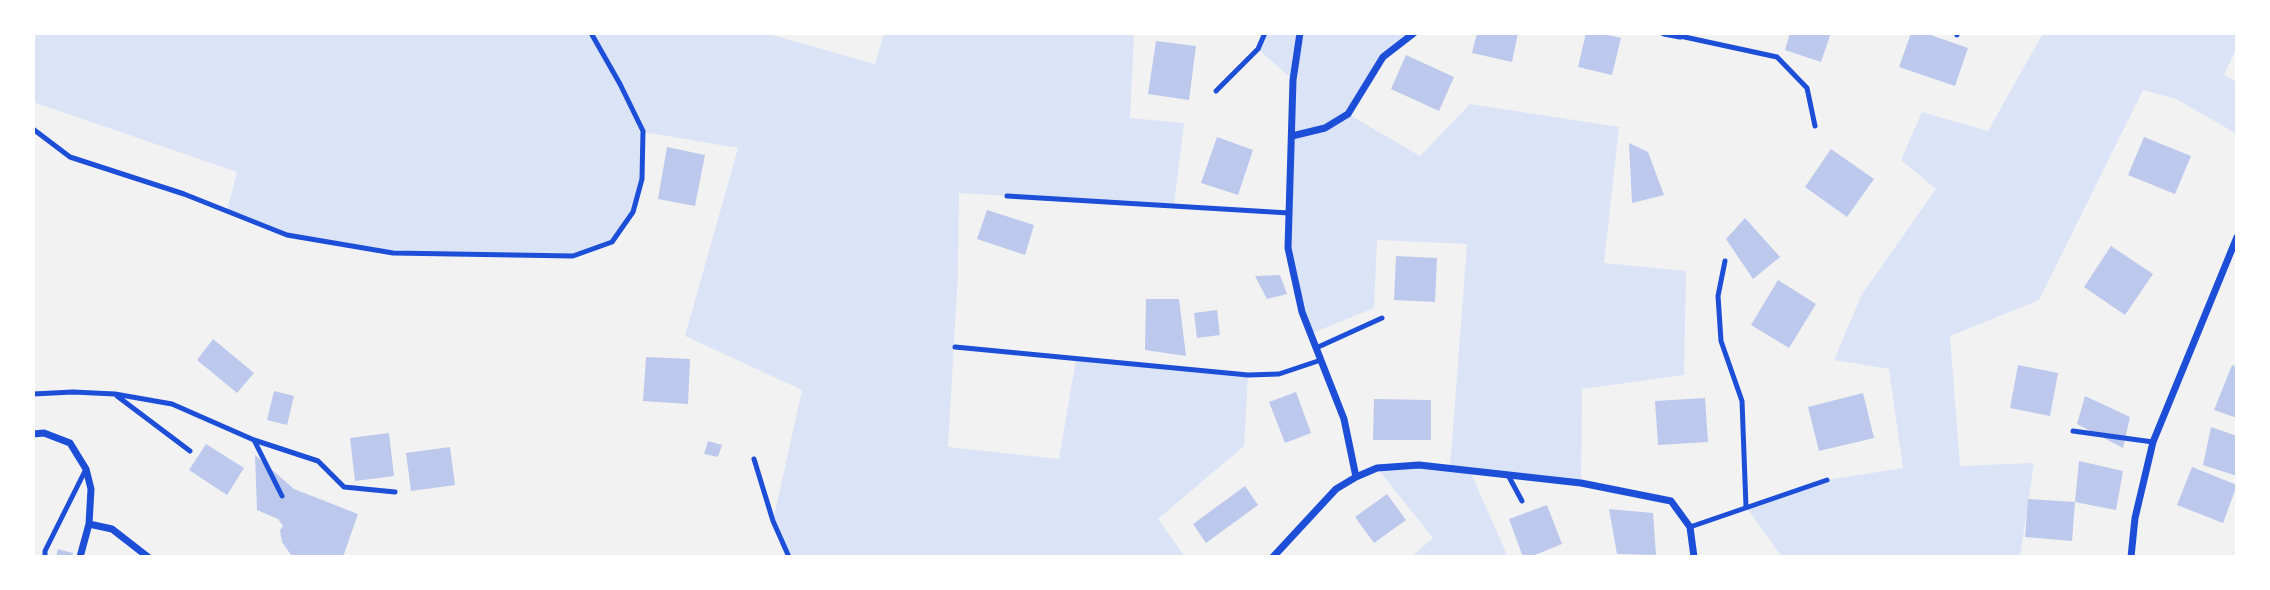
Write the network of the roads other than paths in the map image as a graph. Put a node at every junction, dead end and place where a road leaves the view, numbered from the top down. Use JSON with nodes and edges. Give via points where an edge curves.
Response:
{"nodes":[{"id":1,"x":591,"y":33,"type":"edge"},
{"id":2,"x":1265,"y":33,"type":"edge"},
{"id":3,"x":1300,"y":33,"type":"edge"},
{"id":4,"x":1414,"y":33,"type":"edge"},
{"id":5,"x":1664,"y":33,"type":"edge"},
{"id":6,"x":1680,"y":36,"type":"joint"},
{"id":7,"x":1216,"y":90,"type":"dead end"},
{"id":8,"x":1815,"y":126,"type":"dead end"},
{"id":9,"x":33,"y":130,"type":"edge"},
{"id":10,"x":1292,"y":136,"type":"junction"},
{"id":11,"x":1007,"y":196,"type":"dead end"},
{"id":12,"x":1289,"y":212,"type":"junction"},
{"id":13,"x":2237,"y":237,"type":"edge"},
{"id":14,"x":1725,"y":261,"type":"dead end"},
{"id":15,"x":1382,"y":318,"type":"dead end"},
{"id":16,"x":955,"y":347,"type":"dead end"},
{"id":17,"x":1316,"y":348,"type":"junction"},
{"id":18,"x":1321,"y":360,"type":"junction"},
{"id":19,"x":33,"y":394,"type":"edge"},
{"id":20,"x":115,"y":394,"type":"junction"},
{"id":21,"x":2073,"y":432,"type":"dead end"},
{"id":22,"x":33,"y":434,"type":"edge"},
{"id":23,"x":254,"y":440,"type":"junction"},
{"id":24,"x":2153,"y":442,"type":"junction"},
{"id":25,"x":190,"y":451,"type":"dead end"},
{"id":26,"x":754,"y":459,"type":"dead end"},
{"id":27,"x":86,"y":468,"type":"junction"},
{"id":28,"x":1508,"y":475,"type":"junction"},
{"id":29,"x":1356,"y":477,"type":"junction"},
{"id":30,"x":1827,"y":480,"type":"dead end"},
{"id":31,"x":395,"y":492,"type":"dead end"},
{"id":32,"x":282,"y":496,"type":"dead end"},
{"id":33,"x":1522,"y":501,"type":"dead end"},
{"id":34,"x":1746,"y":507,"type":"junction"},
{"id":35,"x":89,"y":524,"type":"junction"},
{"id":36,"x":1690,"y":527,"type":"junction"},
{"id":37,"x":45,"y":557,"type":"edge"},
{"id":38,"x":80,"y":557,"type":"edge"},
{"id":39,"x":148,"y":557,"type":"edge"},
{"id":40,"x":789,"y":557,"type":"edge"},
{"id":41,"x":1273,"y":557,"type":"edge"},
{"id":42,"x":1694,"y":557,"type":"edge"},
{"id":43,"x":2131,"y":557,"type":"edge"}],
"edges":[{"from":1,"to":9,"type":"lane","via":[[643,131],[642,179],[633,212],[612,243],[573,256],[393,253],[287,235],[184,194],[70,157]]},
{"from":2,"to":7,"type":"lane","via":[[1258,49]]},
{"from":3,"to":10,"type":"street"},
{"from":4,"to":10,"type":"street","via":[[1383,57],[1348,114],[1325,128]]},
{"from":5,"to":6,"type":"street"},
{"from":6,"to":8,"type":"lane","via":[[1777,57],[1807,88]]},
{"from":10,"to":12,"type":"street"},
{"from":11,"to":12,"type":"lane"},
{"from":12,"to":17,"type":"street","via":[[1288,248],[1302,312]]},
{"from":13,"to":24,"type":"street"},
{"from":14,"to":34,"type":"lane","via":[[1718,296],[1721,341],[1742,401]]},
{"from":15,"to":17,"type":"lane"},
{"from":16,"to":18,"type":"lane","via":[[1248,375],[1279,374]]},
{"from":17,"to":18,"type":"street"},
{"from":18,"to":29,"type":"street","via":[[1344,419]]},
{"from":19,"to":20,"type":"lane"},
{"from":20,"to":23,"type":"lane","via":[[172,404]]},
{"from":20,"to":25,"type":"lane"},
{"from":21,"to":24,"type":"lane"},
{"from":22,"to":27,"type":"street","via":[[44,433],[70,443]]},
{"from":23,"to":31,"type":"lane","via":[[318,461],[344,488]]},
{"from":23,"to":32,"type":"lane"},
{"from":24,"to":43,"type":"street"},
{"from":26,"to":40,"type":"lane"},
{"from":27,"to":35,"type":"street","via":[[91,489]]},
{"from":27,"to":37,"type":"lane"},
{"from":28,"to":29,"type":"street","via":[[1419,465],[1377,468]]},
{"from":28,"to":33,"type":"lane"},
{"from":28,"to":36,"type":"street","via":[[1671,500]]},
{"from":29,"to":41,"type":"street","via":[[1336,489]]},
{"from":30,"to":34,"type":"lane"},
{"from":34,"to":36,"type":"lane"},
{"from":35,"to":38,"type":"street"},
{"from":35,"to":39,"type":"street","via":[[112,529]]},
{"from":36,"to":42,"type":"street"}]}
